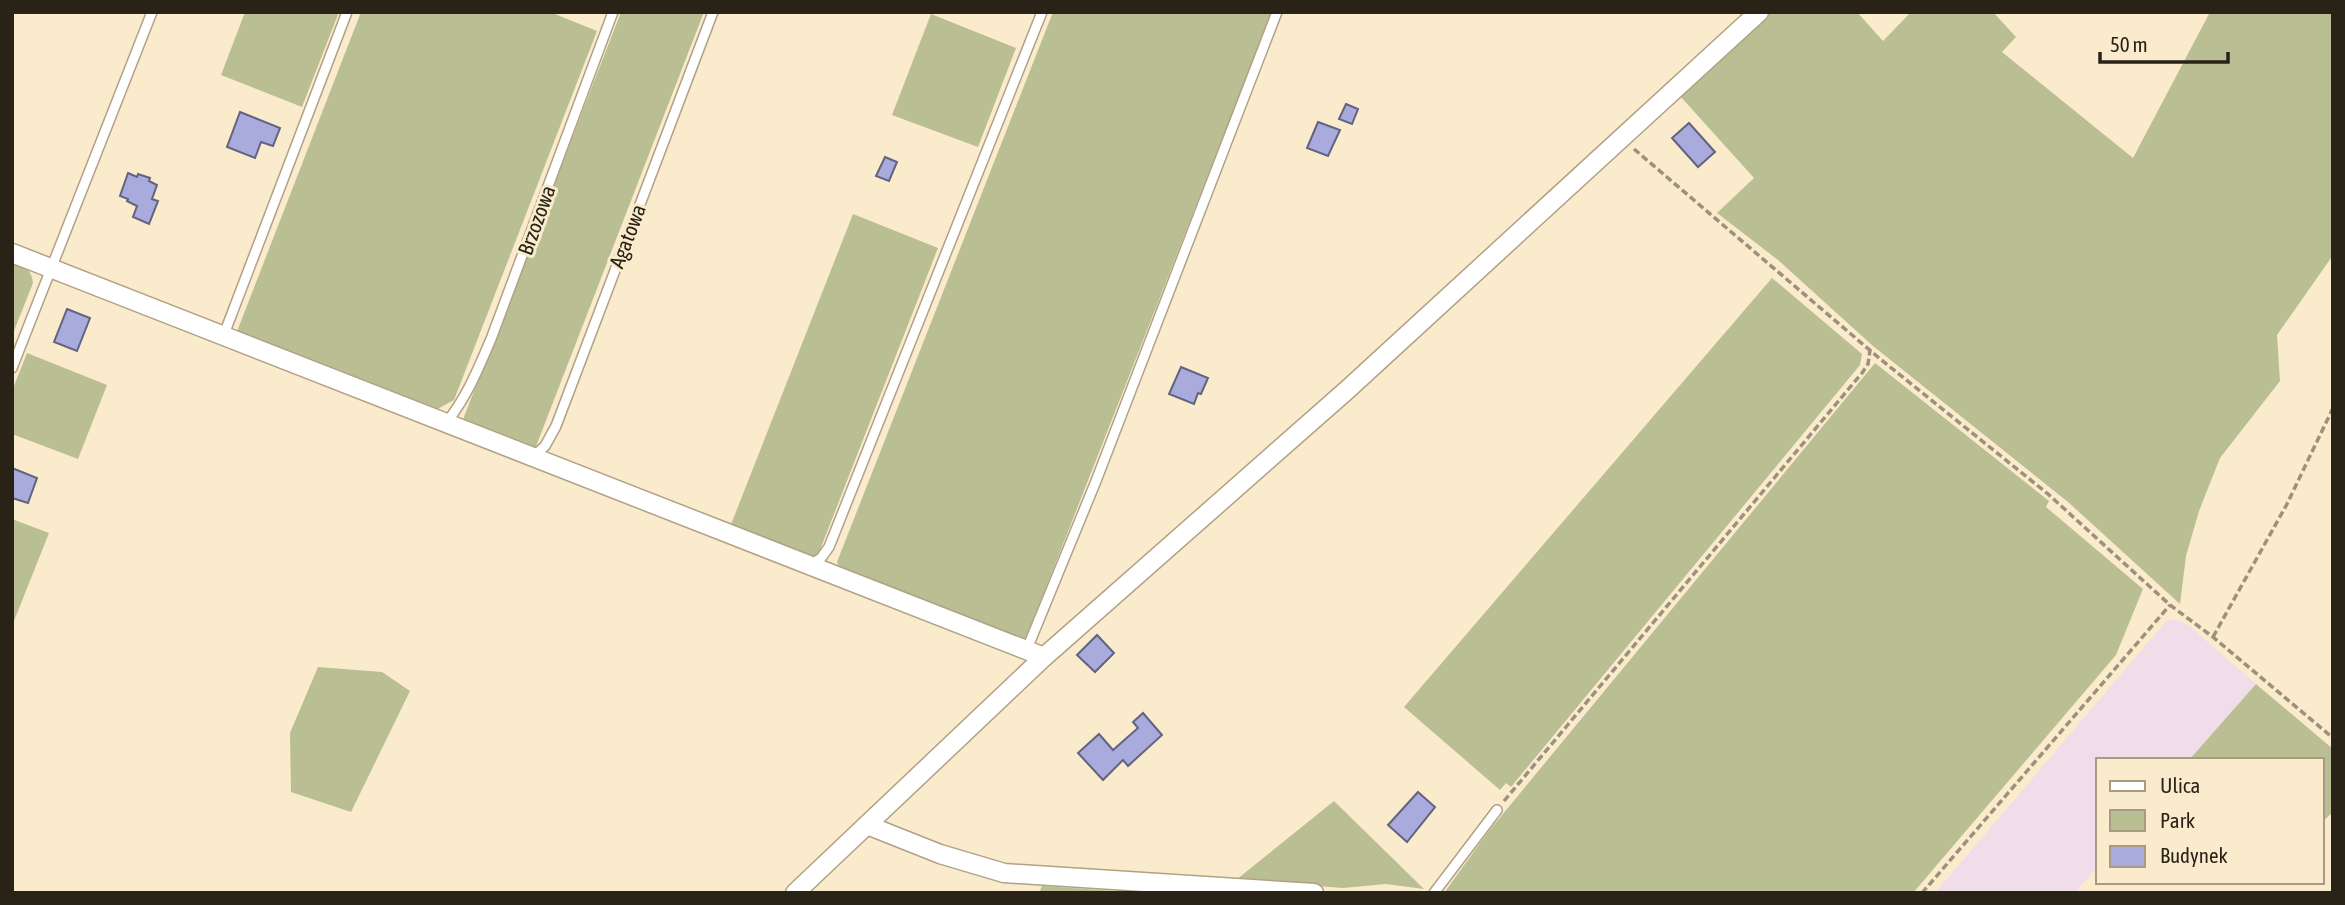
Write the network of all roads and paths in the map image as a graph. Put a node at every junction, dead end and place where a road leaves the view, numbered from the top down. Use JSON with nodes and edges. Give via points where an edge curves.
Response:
{"nodes":[{"id":1,"x":152,"y":12,"type":"edge"},
{"id":2,"x":347,"y":12,"type":"edge"},
{"id":3,"x":613,"y":12,"type":"edge"},
{"id":4,"x":713,"y":12,"type":"edge"},
{"id":5,"x":1042,"y":12,"type":"edge"},
{"id":6,"x":1277,"y":12,"type":"edge"},
{"id":7,"x":1759,"y":12,"type":"edge"},
{"id":8,"x":1622,"y":139,"type":"junction"},
{"id":9,"x":12,"y":253,"type":"edge"},
{"id":10,"x":52,"y":269,"type":"junction"},
{"id":11,"x":223,"y":337,"type":"junction"},
{"id":12,"x":1870,"y":350,"type":"junction"},
{"id":13,"x":12,"y":368,"type":"edge"},
{"id":14,"x":2333,"y":408,"type":"edge"},
{"id":15,"x":446,"y":423,"type":"junction"},
{"id":16,"x":534,"y":456,"type":"junction"},
{"id":17,"x":811,"y":564,"type":"junction"},
{"id":18,"x":2170,"y":605,"type":"junction"},
{"id":19,"x":2213,"y":637,"type":"junction"},
{"id":20,"x":1027,"y":649,"type":"junction"},
{"id":21,"x":1044,"y":657,"type":"junction"},
{"id":22,"x":2333,"y":738,"type":"edge"},
{"id":23,"x":1497,"y":810,"type":"joint"},
{"id":24,"x":867,"y":825,"type":"junction"},
{"id":25,"x":795,"y":893,"type":"edge"},
{"id":26,"x":1314,"y":893,"type":"edge"},
{"id":27,"x":1434,"y":893,"type":"edge"},
{"id":28,"x":1922,"y":893,"type":"edge"}],
"edges":[{"from":1,"to":10,"type":"lane"},
{"from":2,"to":11,"type":"lane"},
{"from":3,"to":15,"type":"lane","name":"Brzozowa","via":[[491,339],[470,387]]},
{"from":4,"to":16,"type":"lane","name":"Agatowa","via":[[555,426]]},
{"from":5,"to":17,"type":"lane","via":[[828,547]]},
{"from":6,"to":20,"type":"lane"},
{"from":7,"to":8,"type":"street"},
{"from":8,"to":12,"type":"path"},
{"from":8,"to":21,"type":"street"},
{"from":9,"to":10,"type":"street"},
{"from":10,"to":11,"type":"street"},
{"from":10,"to":13,"type":"lane"},
{"from":11,"to":15,"type":"street"},
{"from":12,"to":18,"type":"path","via":[[2048,494]]},
{"from":12,"to":23,"type":"path","via":[[1862,373]]},
{"from":14,"to":19,"type":"path","via":[[2287,504]]},
{"from":15,"to":16,"type":"street"},
{"from":16,"to":17,"type":"street"},
{"from":17,"to":20,"type":"street"},
{"from":18,"to":19,"type":"path"},
{"from":18,"to":28,"type":"path"},
{"from":19,"to":22,"type":"path"},
{"from":20,"to":21,"type":"street"},
{"from":21,"to":24,"type":"street"},
{"from":23,"to":27,"type":"lane"},
{"from":24,"to":25,"type":"street"},
{"from":24,"to":26,"type":"street","via":[[1004,873]]}]}
